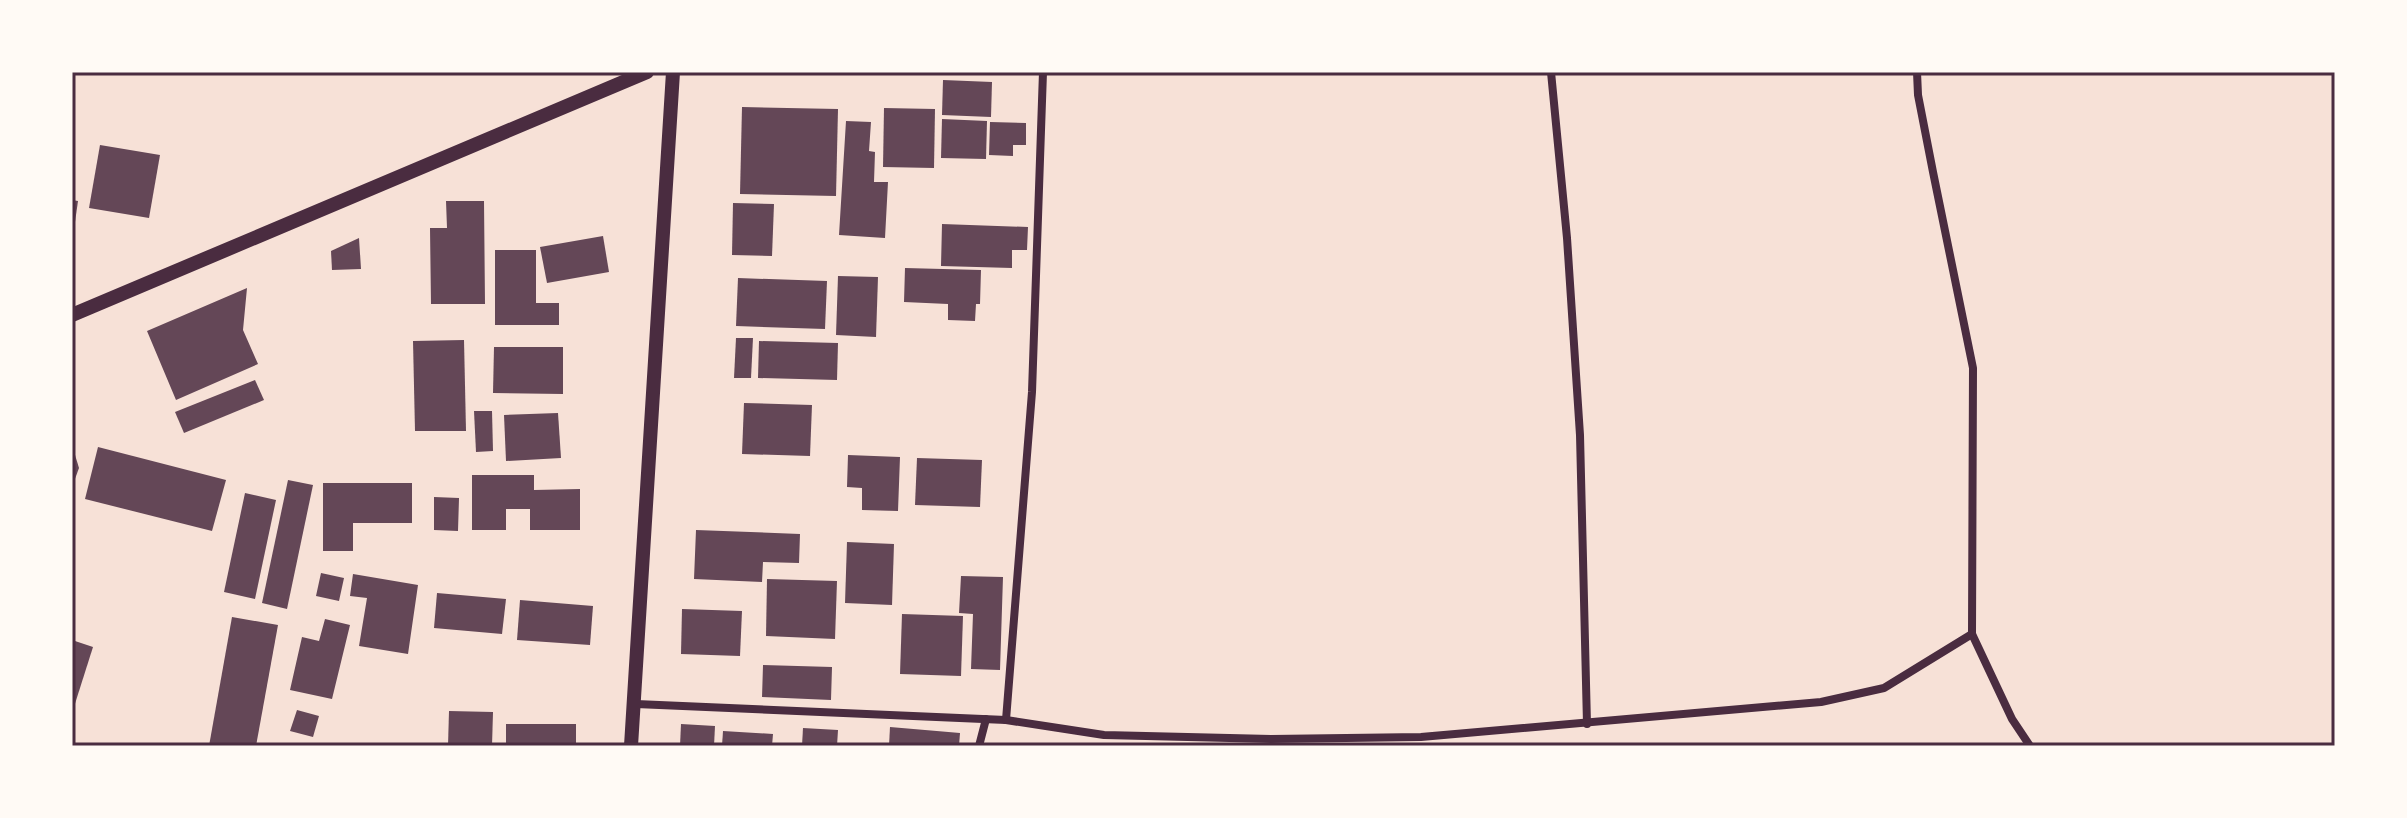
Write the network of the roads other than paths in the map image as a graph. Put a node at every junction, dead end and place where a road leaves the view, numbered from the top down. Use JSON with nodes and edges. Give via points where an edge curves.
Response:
{"nodes":[{"id":1,"x":647,"y":72,"type":"edge"},
{"id":2,"x":673,"y":72,"type":"edge"},
{"id":3,"x":1043,"y":72,"type":"edge"},
{"id":4,"x":1551,"y":72,"type":"edge"},
{"id":5,"x":1917,"y":72,"type":"edge"},
{"id":6,"x":72,"y":315,"type":"edge"},
{"id":7,"x":1972,"y":634,"type":"junction"},
{"id":8,"x":636,"y":704,"type":"junction"},
{"id":9,"x":986,"y":719,"type":"junction"},
{"id":10,"x":1006,"y":720,"type":"junction"},
{"id":11,"x":1587,"y":724,"type":"junction"},
{"id":12,"x":631,"y":746,"type":"edge"},
{"id":13,"x":979,"y":746,"type":"edge"},
{"id":14,"x":2030,"y":746,"type":"edge"}],
"edges":[{"from":1,"to":6,"type":"street"},
{"from":2,"to":8,"type":"street"},
{"from":3,"to":10,"type":"street","via":[[1032,392]]},
{"from":4,"to":11,"type":"street","via":[[1580,435]]},
{"from":5,"to":7,"type":"street","via":[[1973,368]]},
{"from":7,"to":11,"type":"street","via":[[1884,688],[1821,702]]},
{"from":7,"to":14,"type":"street"},
{"from":8,"to":9,"type":"street"},
{"from":8,"to":12,"type":"street"},
{"from":9,"to":10,"type":"street"},
{"from":9,"to":13,"type":"street"},
{"from":10,"to":11,"type":"street","via":[[1104,735],[1271,739],[1421,737]]}]}
